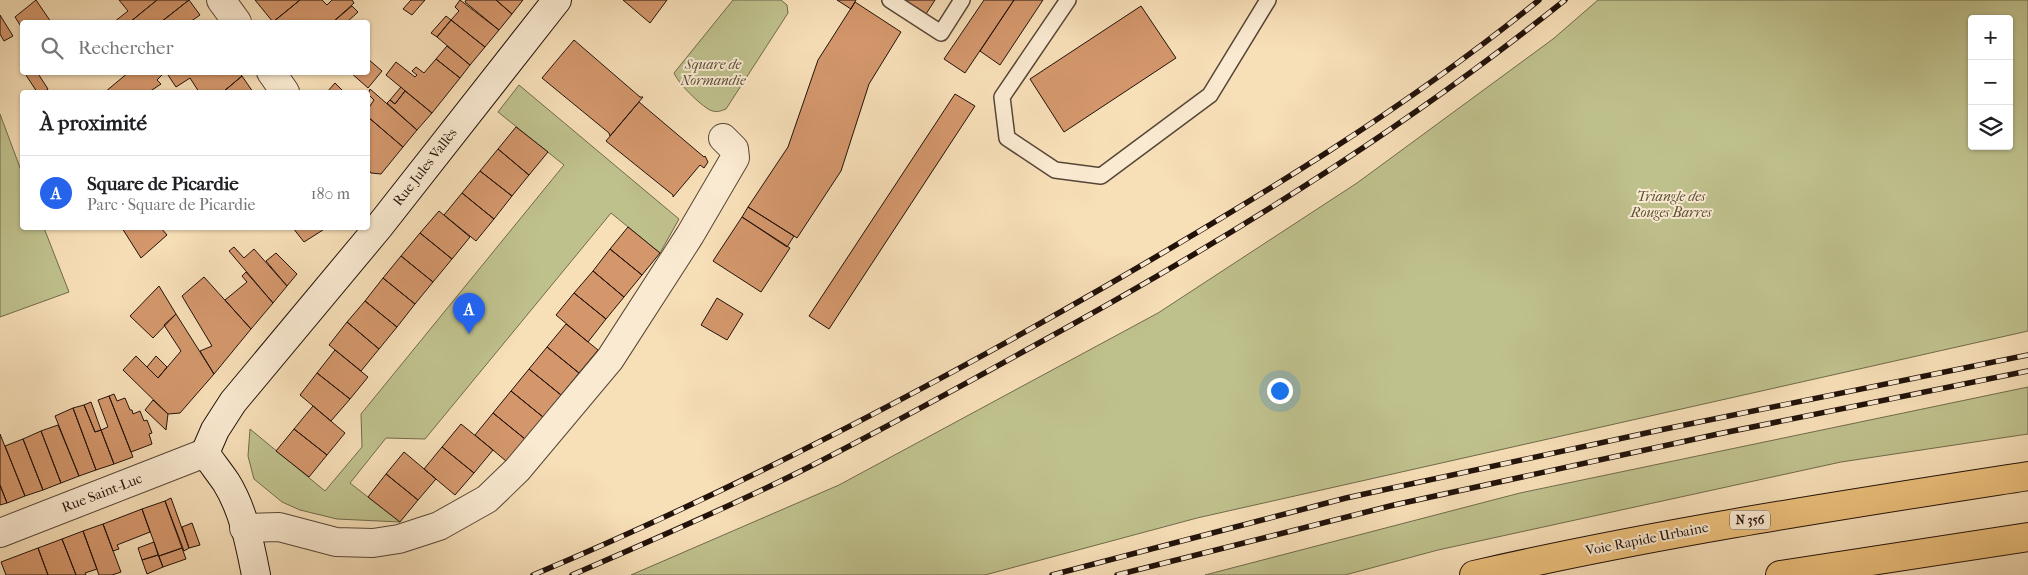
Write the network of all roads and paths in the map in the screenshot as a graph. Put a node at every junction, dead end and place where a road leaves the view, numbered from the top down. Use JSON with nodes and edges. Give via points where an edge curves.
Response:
{"nodes":[{"id":1,"x":222,"y":0,"type":"edge"},
{"id":2,"x":557,"y":0,"type":"edge"},
{"id":3,"x":890,"y":0,"type":"edge"},
{"id":4,"x":962,"y":0,"type":"edge"},
{"id":5,"x":1068,"y":0,"type":"edge"},
{"id":6,"x":1268,"y":0,"type":"edge"},
{"id":7,"x":236,"y":20,"type":"edge"},
{"id":8,"x":273,"y":75,"type":"edge"},
{"id":9,"x":283,"y":90,"type":"edge"},
{"id":10,"x":723,"y":138,"type":"dead end"},
{"id":11,"x":373,"y":220,"type":"edge"},
{"id":12,"x":365,"y":230,"type":"edge"},
{"id":13,"x":205,"y":453,"type":"junction"},
{"id":14,"x":2028,"y":476,"type":"edge"},
{"id":15,"x":244,"y":528,"type":"junction"},
{"id":16,"x":0,"y":532,"type":"edge"},
{"id":17,"x":2028,"y":537,"type":"edge"},
{"id":18,"x":256,"y":575,"type":"edge"},
{"id":19,"x":1474,"y":575,"type":"edge"},
{"id":20,"x":1780,"y":575,"type":"edge"}],
"edges":[{"from":1,"to":7,"type":"street"},
{"from":2,"to":11,"type":"street","name":"Rue Jules Vallès"},
{"from":3,"to":4,"type":"lane","via":[[941,33]]},
{"from":5,"to":6,"type":"lane","via":[[1002,97],[1007,138],[1055,170],[1101,176],[1210,95]]},
{"from":8,"to":9,"type":"street"},
{"from":10,"to":15,"type":"street","via":[[734,149],[735,158],[690,235],[610,359],[502,487],[465,513],[439,526],[390,540],[354,544],[279,527]]},
{"from":12,"to":13,"type":"street","name":"Rue Jules Vallès","via":[[222,416]]},
{"from":13,"to":15,"type":"street","via":[[226,482]]},
{"from":13,"to":16,"type":"street","name":"Rue Saint-Luc"},
{"from":14,"to":19,"type":"highway","name":"Voie Rapide Urbaine","number":"N 356","via":[[1725,524],[1584,550]]},
{"from":15,"to":18,"type":"street"},
{"from":17,"to":20,"type":"highway"}]}
